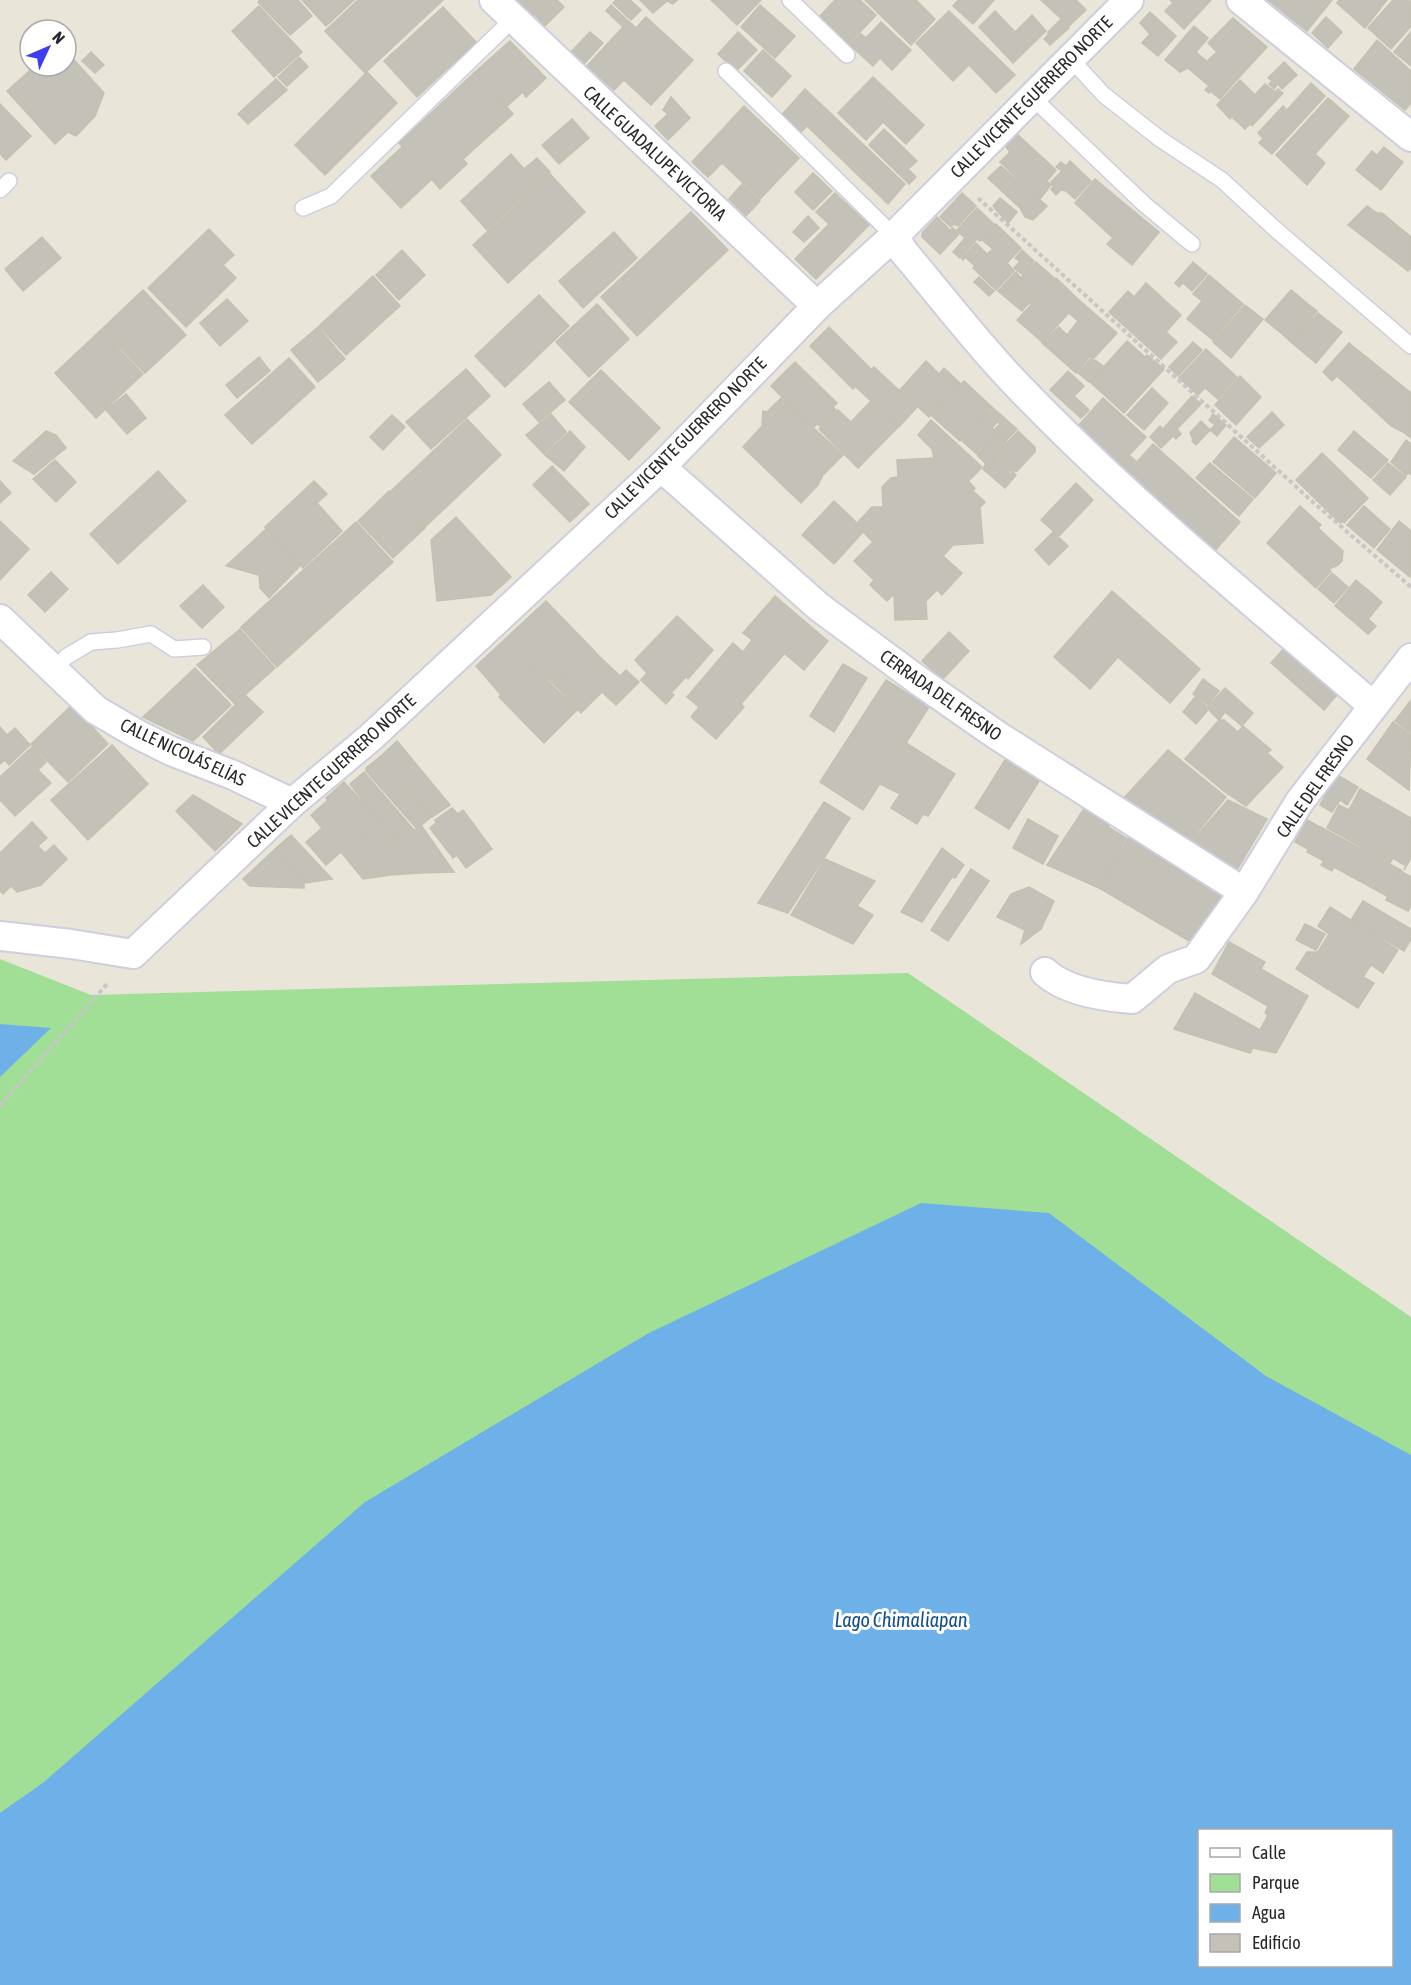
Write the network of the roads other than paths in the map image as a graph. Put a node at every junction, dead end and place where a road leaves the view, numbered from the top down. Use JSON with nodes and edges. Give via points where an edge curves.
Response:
{"nodes":[{"id":1,"x":790,"y":0,"type":"edge"},
{"id":2,"x":1129,"y":0,"type":"edge"},
{"id":3,"x":1240,"y":0,"type":"edge"},
{"id":4,"x":504,"y":10,"type":"edge"},
{"id":5,"x":847,"y":55,"type":"dead end"},
{"id":6,"x":1070,"y":58,"type":"junction"},
{"id":7,"x":726,"y":71,"type":"dead end"},
{"id":8,"x":1032,"y":97,"type":"junction"},
{"id":9,"x":1411,"y":137,"type":"edge"},
{"id":10,"x":303,"y":208,"type":"dead end"},
{"id":11,"x":894,"y":236,"type":"junction"},
{"id":12,"x":1192,"y":244,"type":"dead end"},
{"id":13,"x":817,"y":306,"type":"junction"},
{"id":14,"x":1411,"y":346,"type":"edge"},
{"id":15,"x":661,"y":467,"type":"junction"},
{"id":16,"x":0,"y":619,"type":"edge"},
{"id":17,"x":203,"y":646,"type":"dead end"},
{"id":18,"x":1411,"y":658,"type":"edge"},
{"id":19,"x":54,"y":670,"type":"junction"},
{"id":20,"x":1373,"y":706,"type":"junction"},
{"id":21,"x":292,"y":803,"type":"junction"},
{"id":22,"x":1244,"y":892,"type":"junction"},
{"id":23,"x":0,"y":936,"type":"edge"},
{"id":24,"x":1045,"y":972,"type":"dead end"}],
"edges":[{"from":1,"to":5,"type":"lane"},
{"from":2,"to":6,"type":"street","name":"CALLE VICENTE GUERRERO NORTE"},
{"from":3,"to":9,"type":"street"},
{"from":4,"to":10,"type":"lane","via":[[331,196]]},
{"from":4,"to":13,"type":"street","name":"CALLE GUADALUPE VICTORIA"},
{"from":6,"to":8,"type":"street","name":"CALLE VICENTE GUERRERO NORTE"},
{"from":6,"to":14,"type":"lane","via":[[1104,95],[1222,180]]},
{"from":7,"to":11,"type":"lane"},
{"from":8,"to":11,"type":"street","name":"CALLE VICENTE GUERRERO NORTE"},
{"from":8,"to":12,"type":"lane","via":[[1144,204]]},
{"from":11,"to":13,"type":"street","name":"CALLE VICENTE GUERRERO NORTE"},
{"from":11,"to":20,"type":"street","via":[[1017,385],[1084,451],[1187,546]]},
{"from":13,"to":15,"type":"street","name":"CALLE VICENTE GUERRERO NORTE"},
{"from":15,"to":21,"type":"street","name":"CALLE VICENTE GUERRERO NORTE","via":[[370,738]]},
{"from":15,"to":22,"type":"street","name":"CERRADA DEL FRESNO","via":[[819,607],[901,667],[998,736]]},
{"from":16,"to":19,"type":"street","name":"CALLE NICOLÁS ELÍAS"},
{"from":17,"to":19,"type":"lane","via":[[174,649],[151,634],[91,642],[66,657]]},
{"from":18,"to":20,"type":"street","name":"CALLE DEL FRESNO"},
{"from":19,"to":21,"type":"street","name":"CALLE NICOLÁS ELÍAS","via":[[96,710],[137,734]]},
{"from":20,"to":22,"type":"street","name":"CALLE DEL FRESNO","via":[[1300,801]]},
{"from":21,"to":23,"type":"street","name":"CALLE VICENTE GUERRERO NORTE","via":[[133,954]]},
{"from":22,"to":24,"type":"street","name":"CALLE DEL FRESNO","via":[[1197,959],[1168,969],[1131,999],[1094,994],[1052,979]]}]}
